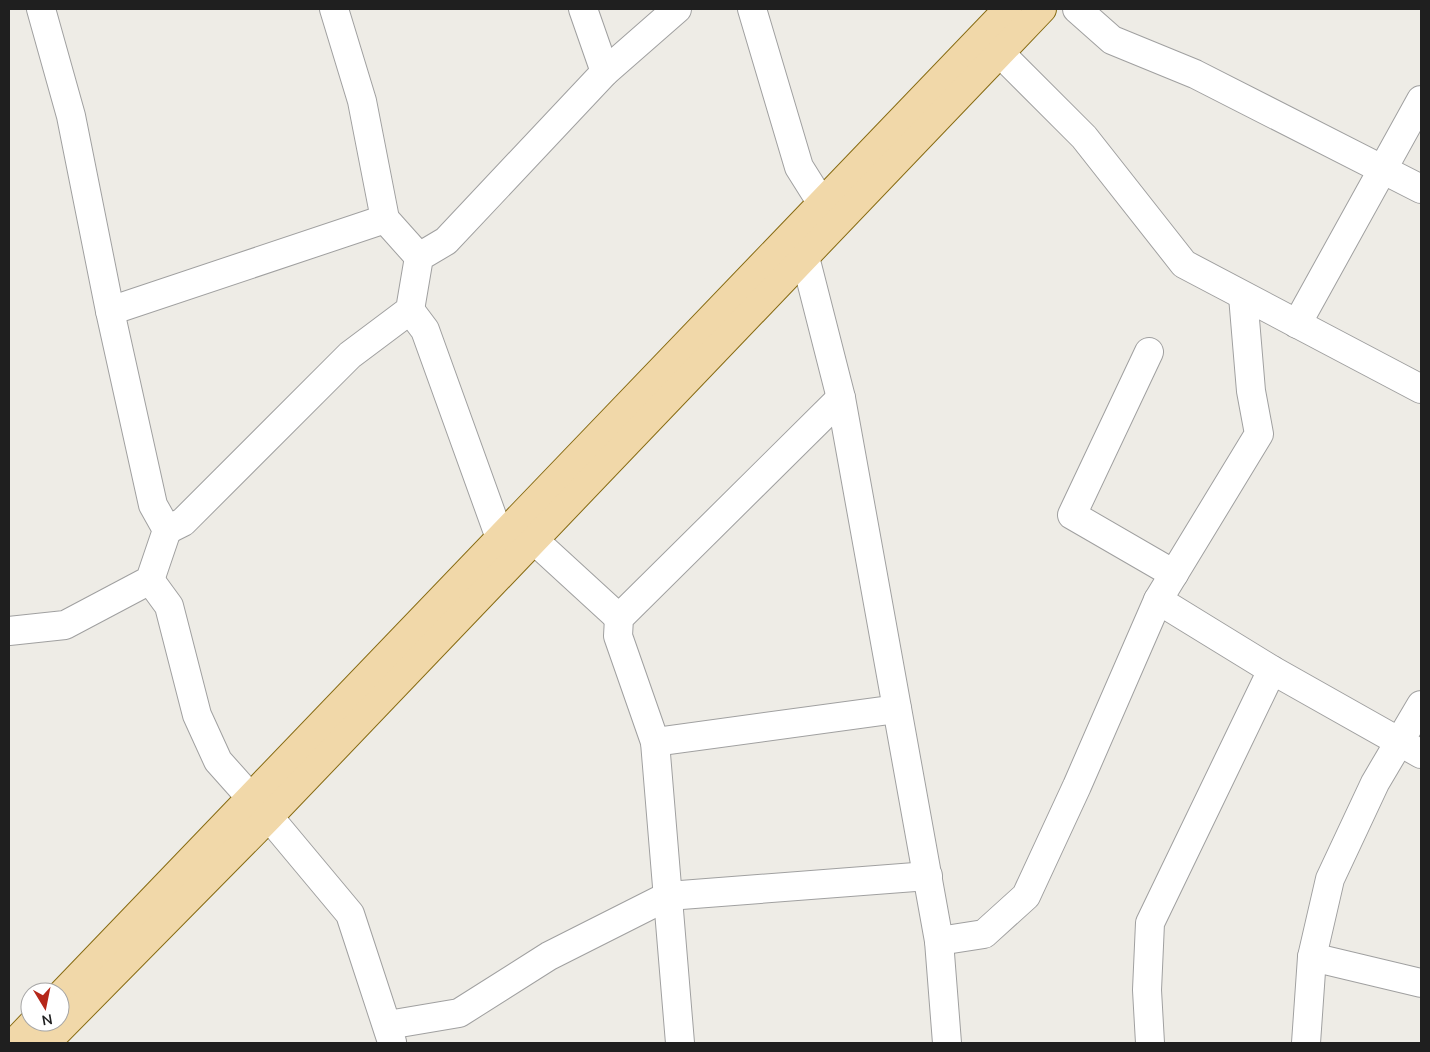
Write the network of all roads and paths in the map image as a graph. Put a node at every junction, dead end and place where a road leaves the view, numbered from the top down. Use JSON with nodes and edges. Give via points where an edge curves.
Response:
{"nodes":[{"id":1,"x":41,"y":9,"type":"edge"},
{"id":2,"x":334,"y":9,"type":"edge"},
{"id":3,"x":582,"y":9,"type":"edge"},
{"id":4,"x":677,"y":9,"type":"edge"},
{"id":5,"x":752,"y":9,"type":"edge"},
{"id":6,"x":1008,"y":9,"type":"edge"},
{"id":7,"x":1042,"y":9,"type":"edge"},
{"id":8,"x":1077,"y":9,"type":"edge"},
{"id":9,"x":1000,"y":53,"type":"junction"},
{"id":10,"x":605,"y":72,"type":"junction"},
{"id":11,"x":1421,"y":100,"type":"edge"},
{"id":12,"x":1382,"y":171,"type":"junction"},
{"id":13,"x":1421,"y":189,"type":"edge"},
{"id":14,"x":821,"y":202,"type":"junction"},
{"id":15,"x":385,"y":220,"type":"junction"},
{"id":16,"x":419,"y":256,"type":"junction"},
{"id":17,"x":805,"y":257,"type":"junction"},
{"id":18,"x":1243,"y":296,"type":"junction"},
{"id":19,"x":410,"y":310,"type":"junction"},
{"id":20,"x":110,"y":311,"type":"junction"},
{"id":21,"x":1298,"y":324,"type":"junction"},
{"id":22,"x":1149,"y":352,"type":"dead end"},
{"id":23,"x":1421,"y":389,"type":"edge"},
{"id":24,"x":841,"y":398,"type":"junction"},
{"id":25,"x":167,"y":530,"type":"junction"},
{"id":26,"x":500,"y":538,"type":"junction"},
{"id":27,"x":535,"y":541,"type":"junction"},
{"id":28,"x":1174,"y":574,"type":"junction"},
{"id":29,"x":150,"y":580,"type":"junction"},
{"id":30,"x":1158,"y":600,"type":"junction"},
{"id":31,"x":619,"y":618,"type":"junction"},
{"id":32,"x":9,"y":631,"type":"edge"},
{"id":33,"x":1272,"y":670,"type":"junction"},
{"id":34,"x":1421,"y":706,"type":"edge"},
{"id":35,"x":897,"y":708,"type":"junction"},
{"id":36,"x":655,"y":742,"type":"junction"},
{"id":37,"x":1410,"y":748,"type":"edge"},
{"id":38,"x":260,"y":808,"type":"junction"},
{"id":39,"x":928,"y":876,"type":"junction"},
{"id":40,"x":668,"y":896,"type":"junction"},
{"id":41,"x":939,"y":941,"type":"junction"},
{"id":42,"x":1312,"y":957,"type":"junction"},
{"id":43,"x":1421,"y":983,"type":"edge"},
{"id":44,"x":70,"y":987,"type":"edge"},
{"id":45,"x":24,"y":1032,"type":"edge"},
{"id":46,"x":390,"y":1034,"type":"edge"},
{"id":47,"x":14,"y":1043,"type":"edge"},
{"id":48,"x":46,"y":1043,"type":"edge"},
{"id":49,"x":680,"y":1043,"type":"edge"},
{"id":50,"x":947,"y":1043,"type":"edge"},
{"id":51,"x":1150,"y":1043,"type":"edge"},
{"id":52,"x":1306,"y":1043,"type":"edge"}],
"edges":[{"from":1,"to":20,"type":"street","via":[[71,116]]},
{"from":2,"to":15,"type":"street","via":[[362,101]]},
{"from":3,"to":10,"type":"street"},
{"from":4,"to":10,"type":"street"},
{"from":5,"to":14,"type":"street","via":[[799,167]]},
{"from":6,"to":14,"type":"main road"},
{"from":7,"to":9,"type":"main road"},
{"from":8,"to":12,"type":"street","via":[[1112,40],[1195,74]]},
{"from":9,"to":17,"type":"main road"},
{"from":9,"to":18,"type":"street","via":[[1084,137],[1184,264]]},
{"from":10,"to":16,"type":"street","via":[[446,240]]},
{"from":11,"to":12,"type":"street"},
{"from":12,"to":13,"type":"street"},
{"from":12,"to":21,"type":"street"},
{"from":14,"to":26,"type":"main road"},
{"from":15,"to":16,"type":"street"},
{"from":15,"to":20,"type":"street"},
{"from":16,"to":19,"type":"street"},
{"from":17,"to":24,"type":"street"},
{"from":17,"to":27,"type":"main road"},
{"from":18,"to":21,"type":"street"},
{"from":18,"to":28,"type":"street","via":[[1251,391],[1259,434]]},
{"from":19,"to":25,"type":"street","via":[[350,355],[183,522]]},
{"from":19,"to":26,"type":"street","via":[[425,330]]},
{"from":20,"to":25,"type":"street","via":[[153,505]]},
{"from":21,"to":23,"type":"street"},
{"from":22,"to":28,"type":"street","via":[[1072,515]]},
{"from":24,"to":31,"type":"street"},
{"from":24,"to":35,"type":"street"},
{"from":25,"to":29,"type":"street"},
{"from":26,"to":38,"type":"main road"},
{"from":27,"to":31,"type":"street"},
{"from":27,"to":38,"type":"main road"},
{"from":28,"to":30,"type":"street"},
{"from":29,"to":32,"type":"street","via":[[65,625]]},
{"from":29,"to":38,"type":"street","via":[[169,606],[196,714],[218,760]]},
{"from":30,"to":33,"type":"street"},
{"from":30,"to":41,"type":"street","via":[[1026,896],[984,934]]},
{"from":31,"to":36,"type":"street","via":[[618,636]]},
{"from":33,"to":37,"type":"street"},
{"from":33,"to":51,"type":"street","via":[[1150,923],[1147,990]]},
{"from":34,"to":37,"type":"street"},
{"from":35,"to":36,"type":"street"},
{"from":35,"to":39,"type":"street"},
{"from":36,"to":40,"type":"street"},
{"from":37,"to":42,"type":"street","via":[[1375,783],[1330,879]]},
{"from":38,"to":44,"type":"main road"},
{"from":38,"to":46,"type":"street","via":[[350,914]]},
{"from":38,"to":48,"type":"main road"},
{"from":39,"to":40,"type":"street"},
{"from":39,"to":41,"type":"street"},
{"from":40,"to":46,"type":"street","via":[[549,956],[459,1012]]},
{"from":40,"to":49,"type":"street"},
{"from":41,"to":50,"type":"street"},
{"from":42,"to":43,"type":"street"},
{"from":42,"to":52,"type":"street"},
{"from":45,"to":47,"type":"main road"}]}
